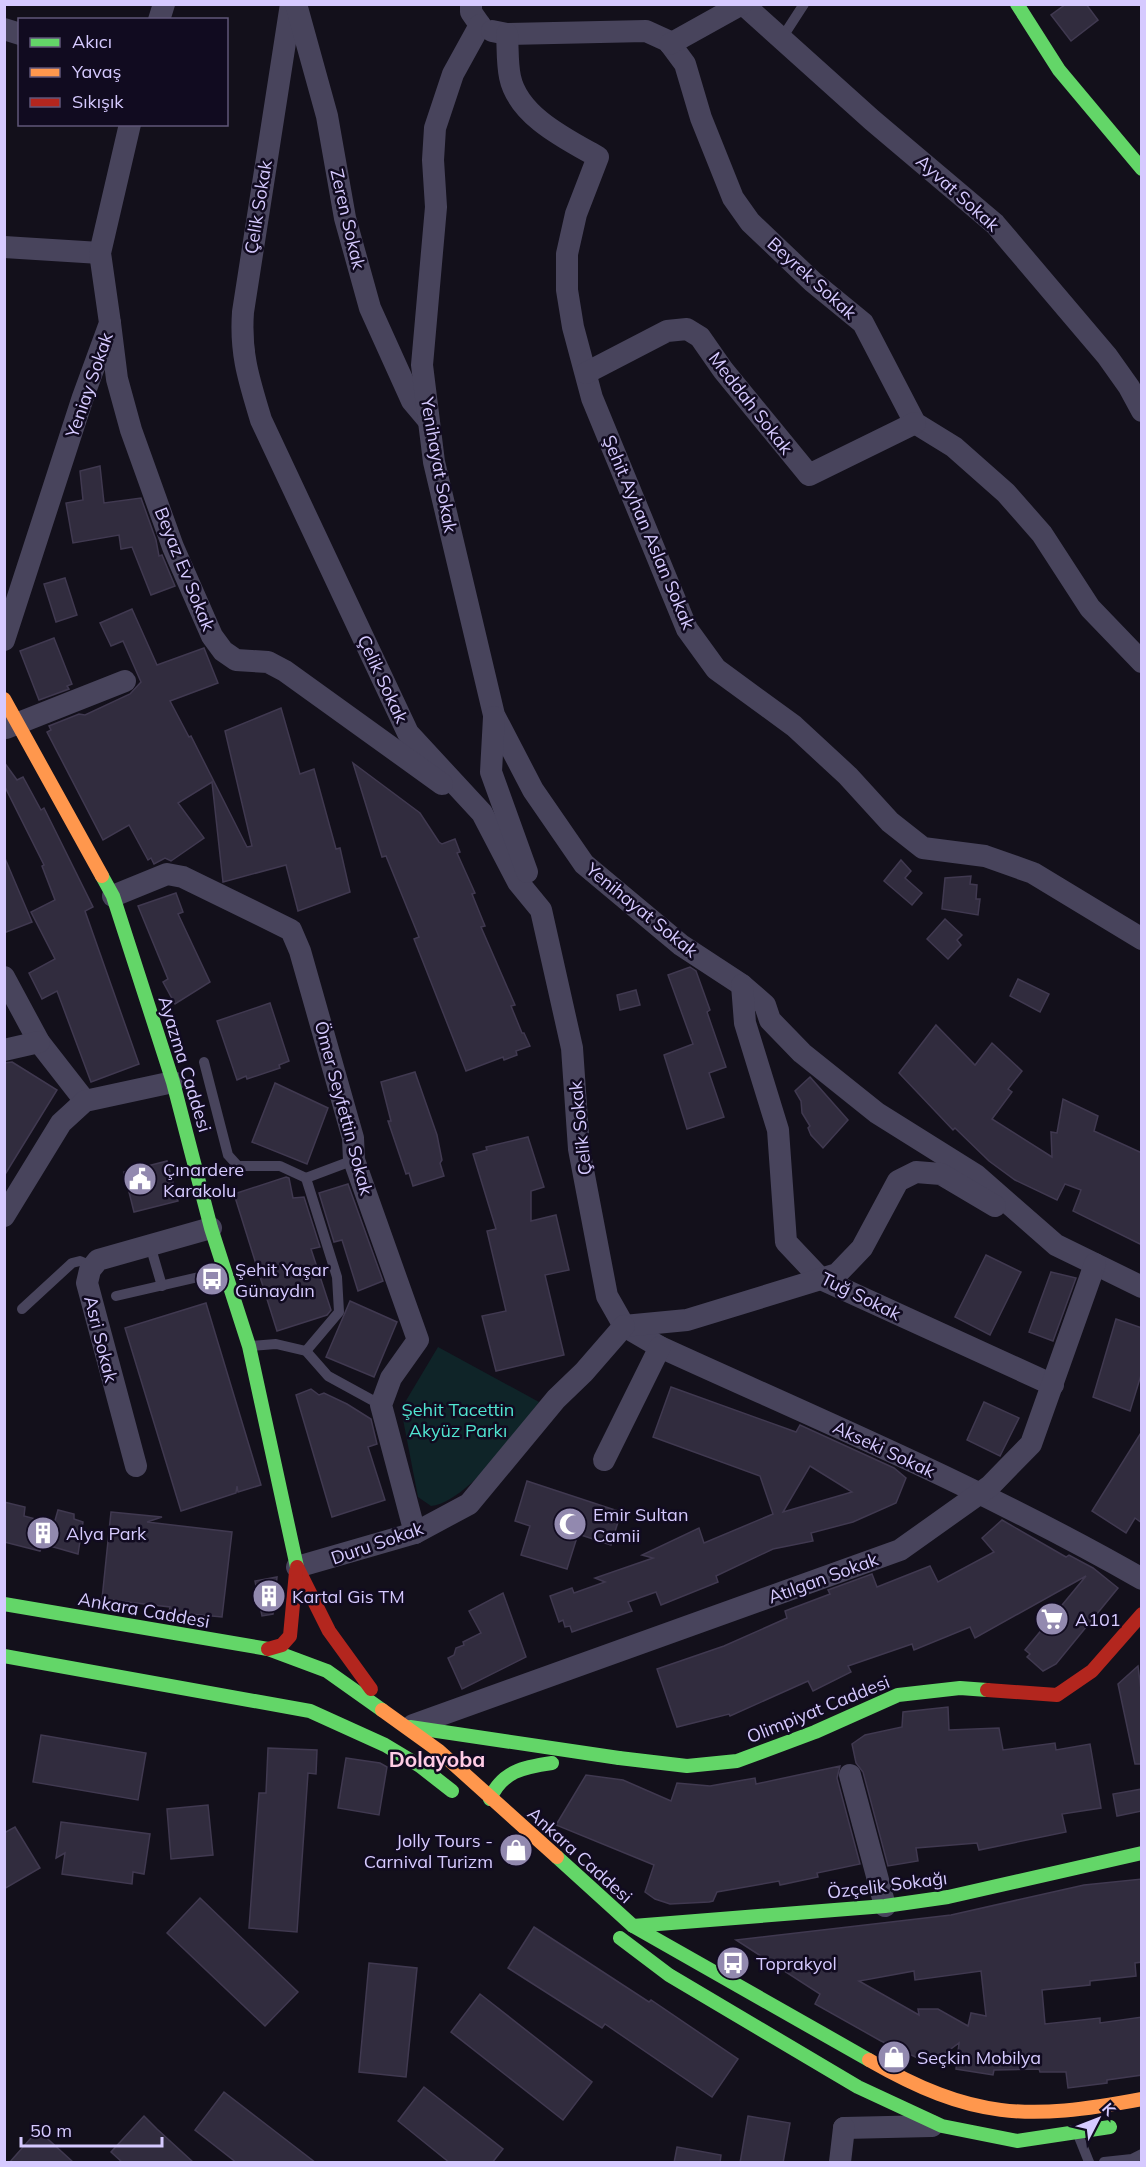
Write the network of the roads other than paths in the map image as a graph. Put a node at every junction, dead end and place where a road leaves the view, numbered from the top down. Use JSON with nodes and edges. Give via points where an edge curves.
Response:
{"nodes":[{"id":1,"x":291,"y":4,"type":"edge"},
{"id":2,"x":296,"y":4,"type":"edge"},
{"id":3,"x":743,"y":4,"type":"edge"},
{"id":4,"x":804,"y":4,"type":"edge"},
{"id":5,"x":1017,"y":4,"type":"edge"},
{"id":6,"x":475,"y":15,"type":"edge"},
{"id":7,"x":507,"y":34,"type":"junction"},
{"id":8,"x":782,"y":38,"type":"junction"},
{"id":9,"x":670,"y":44,"type":"junction"},
{"id":10,"x":130,"y":126,"type":"edge"},
{"id":11,"x":1142,"y":169,"type":"edge"},
{"id":12,"x":4,"y":247,"type":"edge"},
{"id":13,"x":100,"y":253,"type":"junction"},
{"id":14,"x":110,"y":323,"type":"junction"},
{"id":15,"x":586,"y":373,"type":"junction"},
{"id":16,"x":1142,"y":411,"type":"edge"},
{"id":17,"x":429,"y":422,"type":"junction"},
{"id":18,"x":915,"y":423,"type":"junction"},
{"id":19,"x":4,"y":640,"type":"edge"},
{"id":20,"x":1142,"y":662,"type":"edge"},
{"id":21,"x":125,"y":681,"type":"dead end"},
{"id":22,"x":4,"y":699,"type":"edge"},
{"id":23,"x":494,"y":715,"type":"junction"},
{"id":24,"x":11,"y":727,"type":"edge"},
{"id":25,"x":482,"y":813,"type":"junction"},
{"id":26,"x":113,"y":896,"type":"junction"},
{"id":27,"x":541,"y":910,"type":"junction"},
{"id":28,"x":1142,"y":939,"type":"edge"},
{"id":29,"x":4,"y":977,"type":"edge"},
{"id":30,"x":742,"y":985,"type":"junction"},
{"id":31,"x":39,"y":1042,"type":"junction"},
{"id":32,"x":4,"y":1050,"type":"edge"},
{"id":33,"x":204,"y":1062,"type":"dead end"},
{"id":34,"x":173,"y":1082,"type":"junction"},
{"id":35,"x":85,"y":1101,"type":"junction"},
{"id":36,"x":354,"y":1160,"type":"junction"},
{"id":37,"x":306,"y":1178,"type":"junction"},
{"id":38,"x":4,"y":1216,"type":"edge"},
{"id":39,"x":212,"y":1228,"type":"junction"},
{"id":40,"x":150,"y":1245,"type":"junction"},
{"id":41,"x":1056,"y":1245,"type":"junction"},
{"id":42,"x":1095,"y":1264,"type":"junction"},
{"id":43,"x":92,"y":1266,"type":"junction"},
{"id":44,"x":203,"y":1276,"type":"dead end"},
{"id":45,"x":820,"y":1279,"type":"junction"},
{"id":46,"x":162,"y":1286,"type":"junction"},
{"id":47,"x":1142,"y":1287,"type":"edge"},
{"id":48,"x":116,"y":1296,"type":"dead end"},
{"id":49,"x":22,"y":1310,"type":"dead end"},
{"id":50,"x":624,"y":1326,"type":"junction"},
{"id":51,"x":249,"y":1346,"type":"junction"},
{"id":52,"x":660,"y":1347,"type":"junction"},
{"id":53,"x":306,"y":1351,"type":"junction"},
{"id":54,"x":1053,"y":1385,"type":"junction"},
{"id":55,"x":381,"y":1405,"type":"junction"},
{"id":56,"x":604,"y":1460,"type":"dead end"},
{"id":57,"x":136,"y":1466,"type":"dead end"},
{"id":58,"x":980,"y":1493,"type":"junction"},
{"id":59,"x":415,"y":1533,"type":"junction"},
{"id":60,"x":297,"y":1567,"type":"junction"},
{"id":61,"x":1142,"y":1579,"type":"edge"},
{"id":62,"x":24,"y":1593,"type":"dead end"},
{"id":63,"x":4,"y":1604,"type":"edge"},
{"id":64,"x":1142,"y":1614,"type":"edge"},
{"id":65,"x":71,"y":1616,"type":"junction"},
{"id":66,"x":312,"y":1642,"type":"junction"},
{"id":67,"x":268,"y":1649,"type":"junction"},
{"id":68,"x":4,"y":1656,"type":"edge"},
{"id":69,"x":310,"y":1664,"type":"junction"},
{"id":70,"x":327,"y":1671,"type":"junction"},
{"id":71,"x":298,"y":1694,"type":"dead end"},
{"id":72,"x":325,"y":1702,"type":"junction"},
{"id":73,"x":337,"y":1721,"type":"junction"},
{"id":74,"x":407,"y":1727,"type":"junction"},
{"id":75,"x":439,"y":1751,"type":"junction"},
{"id":76,"x":461,"y":1753,"type":"dead end"},
{"id":77,"x":506,"y":1758,"type":"dead end"},
{"id":78,"x":619,"y":1758,"type":"junction"},
{"id":79,"x":552,"y":1763,"type":"junction"},
{"id":80,"x":850,"y":1775,"type":"dead end"},
{"id":81,"x":490,"y":1799,"type":"junction"},
{"id":82,"x":466,"y":1804,"type":"dead end"},
{"id":83,"x":1142,"y":1853,"type":"edge"},
{"id":84,"x":885,"y":1906,"type":"junction"},
{"id":85,"x":633,"y":1926,"type":"junction"},
{"id":86,"x":612,"y":1932,"type":"dead end"},
{"id":87,"x":896,"y":2074,"type":"junction"},
{"id":88,"x":1142,"y":2099,"type":"edge"},
{"id":89,"x":884,"y":2100,"type":"junction"},
{"id":90,"x":1120,"y":2125,"type":"dead end"},
{"id":91,"x":881,"y":2126,"type":"junction"},
{"id":92,"x":942,"y":2126,"type":"junction"},
{"id":93,"x":844,"y":2128,"type":"junction"},
{"id":94,"x":1077,"y":2134,"type":"junction"},
{"id":95,"x":1142,"y":2154,"type":"edge"},
{"id":96,"x":840,"y":2163,"type":"edge"},
{"id":97,"x":1089,"y":2163,"type":"edge"},
{"id":98,"x":1104,"y":2163,"type":"edge"}],
"edges":[{"from":1,"to":25,"type":"street","name":"Çelik Sokak","via":[[243,312],[241,342],[246,370],[261,420],[408,733]]},
{"from":2,"to":17,"type":"street","name":"Zeren Sokak","via":[[327,116],[345,218],[370,308],[412,402]]},
{"from":3,"to":8,"type":"street","name":"Ayvat Sokak"},
{"from":3,"to":9,"type":"street"},
{"from":4,"to":8,"type":"lane"},
{"from":5,"to":11,"type":"main road","via":[[1030,29],[1092,114]]},
{"from":6,"to":7,"type":"street"},
{"from":6,"to":17,"type":"street","name":"Yenihayat Sokak","via":[[435,128],[436,207],[422,365]]},
{"from":7,"to":9,"type":"street","via":[[646,31]]},
{"from":7,"to":15,"type":"street","name":"Şehit Ayhan Aslan Sokak","via":[[510,77],[519,101],[558,134],[598,157],[576,214],[567,254],[567,290]]},
{"from":8,"to":16,"type":"street","name":"Ayvat Sokak","via":[[994,224],[1107,356]]},
{"from":9,"to":18,"type":"street","name":"Beyrek Sokak","via":[[685,64],[700,118],[733,198],[750,222],[863,323]]},
{"from":10,"to":13,"type":"street","name":"Yeniay Sokak"},
{"from":12,"to":13,"type":"street"},
{"from":13,"to":14,"type":"street","name":"Yeniay Sokak"},
{"from":14,"to":19,"type":"street","name":"Yeniay Sokak"},
{"from":14,"to":25,"type":"street","name":"Beyaz Ev Sokak","via":[[117,379],[131,430],[173,548],[222,651],[236,660],[268,662],[285,671]]},
{"from":15,"to":18,"type":"street","name":"Meddah Sokak","via":[[666,331],[687,329],[700,337],[809,475]]},
{"from":15,"to":28,"type":"street","name":"Şehit Ayhan Aslan Sokak","via":[[592,398],[687,628],[716,669],[794,726],[890,822],[923,848],[985,856],[1033,873]]},
{"from":17,"to":23,"type":"street","name":"Yenihayat Sokak","via":[[434,462]]},
{"from":18,"to":20,"type":"street","via":[[954,447],[1006,494],[1042,534],[1090,608]]},
{"from":21,"to":24,"type":"street"},
{"from":22,"to":24,"type":"main road","name":"Ayazma Caddesi"},
{"from":23,"to":27,"type":"street","via":[[492,772]]},
{"from":23,"to":30,"type":"street","name":"Yenihayat Sokak","via":[[533,790],[584,864],[681,945]]},
{"from":24,"to":26,"type":"main road","name":"Ayazma Caddesi"},
{"from":25,"to":27,"type":"street","name":"Çelik Sokak","via":[[518,882]]},
{"from":26,"to":34,"type":"main road","name":"Ayazma Caddesi"},
{"from":26,"to":36,"type":"street","name":"Ömer Seyfettin Sokak","via":[[167,874],[183,877],[291,930],[353,1138]]},
{"from":27,"to":50,"type":"street","name":"Çelik Sokak","via":[[572,1048],[579,1149],[607,1296]]},
{"from":29,"to":31,"type":"street"},
{"from":30,"to":41,"type":"street","name":"Yenihayat Sokak","via":[[765,1005],[770,1020],[802,1053],[877,1113],[976,1175]]},
{"from":30,"to":45,"type":"street","name":"Tuğ Sokak","via":[[744,1023],[778,1130],[786,1242]]},
{"from":31,"to":32,"type":"street"},
{"from":31,"to":35,"type":"street"},
{"from":33,"to":37,"type":"lane","via":[[228,1155],[238,1166],[280,1166]]},
{"from":34,"to":35,"type":"street"},
{"from":34,"to":39,"type":"main road","name":"Ayazma Caddesi"},
{"from":35,"to":38,"type":"street","via":[[62,1123]]},
{"from":36,"to":37,"type":"lane"},
{"from":36,"to":55,"type":"street","name":"Ömer Seyfettin Sokak","via":[[418,1340],[391,1378]]},
{"from":37,"to":53,"type":"lane","via":[[337,1277],[339,1312]]},
{"from":39,"to":40,"type":"street"},
{"from":39,"to":51,"type":"main road","name":"Ayazma Caddesi"},
{"from":40,"to":43,"type":"street","via":[[98,1260]]},
{"from":40,"to":46,"type":"lane"},
{"from":41,"to":42,"type":"street","name":"Yenihayat Sokak"},
{"from":41,"to":45,"type":"street","via":[[941,1174],[916,1172],[898,1181],[862,1248],[837,1274]]},
{"from":42,"to":47,"type":"street","name":"Yenihayat Sokak"},
{"from":42,"to":54,"type":"street","name":"Atılgan Sokak"},
{"from":43,"to":49,"type":"lane","via":[[80,1261],[72,1263]]},
{"from":43,"to":57,"type":"street","name":"Asri Sokak","via":[[87,1283]]},
{"from":44,"to":46,"type":"lane"},
{"from":45,"to":50,"type":"street","via":[[687,1320]]},
{"from":45,"to":54,"type":"street","name":"Tuğ Sokak"},
{"from":46,"to":48,"type":"lane"},
{"from":50,"to":52,"type":"street","name":"Akseki Sokak"},
{"from":50,"to":59,"type":"street","name":"Duru Sokak","via":[[556,1399],[469,1504]]},
{"from":51,"to":53,"type":"lane","via":[[276,1344]]},
{"from":51,"to":60,"type":"main road","name":"Ayazma Caddesi"},
{"from":52,"to":56,"type":"street"},
{"from":52,"to":58,"type":"street","name":"Akseki Sokak"},
{"from":53,"to":55,"type":"lane","via":[[328,1376]]},
{"from":54,"to":58,"type":"street","name":"Atılgan Sokak","via":[[1031,1444]]},
{"from":55,"to":59,"type":"street"},
{"from":58,"to":61,"type":"street","name":"Akseki Sokak"},
{"from":58,"to":74,"type":"street","name":"Atılgan Sokak","via":[[900,1550]]},
{"from":59,"to":60,"type":"street","name":"Duru Sokak"},
{"from":60,"to":66,"type":"main road"},
{"from":60,"to":67,"type":"main road","via":[[290,1636],[282,1645]]},
{"from":60,"to":74,"type":"main road","via":[[318,1614],[343,1654]]},
{"from":62,"to":65,"type":"main road"},
{"from":63,"to":65,"type":"main road","name":"Ankara Caddesi"},
{"from":64,"to":78,"type":"main road","name":"Olimpiyat Caddesi","via":[[1092,1671],[1057,1695],[960,1689],[921,1691],[898,1695],[737,1761],[687,1766]]},
{"from":65,"to":67,"type":"main road","name":"Ankara Caddesi"},
{"from":66,"to":69,"type":"main road"},
{"from":66,"to":70,"type":"main road"},
{"from":67,"to":69,"type":"main road","name":"Ankara Caddesi"},
{"from":68,"to":73,"type":"main road","via":[[285,1705]]},
{"from":69,"to":70,"type":"main road","name":"Ankara Caddesi"},
{"from":70,"to":74,"type":"main road","name":"Ankara Caddesi"},
{"from":71,"to":72,"type":"main road"},
{"from":72,"to":73,"type":"main road"},
{"from":72,"to":75,"type":"main road","via":[[408,1742]]},
{"from":73,"to":82,"type":"main road","via":[[427,1768]]},
{"from":74,"to":75,"type":"main road","name":"Ankara Caddesi"},
{"from":74,"to":78,"type":"main road"},
{"from":75,"to":76,"type":"main road"},
{"from":75,"to":81,"type":"main road","name":"Ankara Caddesi"},
{"from":77,"to":79,"type":"main road"},
{"from":78,"to":79,"type":"main road"},
{"from":79,"to":81,"type":"main road","via":[[509,1772],[493,1789]]},
{"from":80,"to":84,"type":"street"},
{"from":81,"to":85,"type":"main road","name":"Ankara Caddesi"},
{"from":83,"to":84,"type":"main road","name":"Özçelik Sokağı","via":[[948,1897]]},
{"from":84,"to":85,"type":"main road","name":"Özçelik Sokağı"},
{"from":85,"to":87,"type":"main road","name":"Ankara Caddesi"},
{"from":86,"to":89,"type":"main road","name":"Ankara Caddesi","via":[[669,1976]]},
{"from":87,"to":88,"type":"main road","name":"Ankara Caddesi","via":[[944,2098],[992,2111],[1076,2112]]},
{"from":87,"to":89,"type":"street","via":[[880,2086]]},
{"from":89,"to":91,"type":"street"},
{"from":89,"to":92,"type":"main road","name":"Ankara Caddesi"},
{"from":89,"to":93,"type":"street"},
{"from":90,"to":94,"type":"main road","name":"Ankara Caddesi"},
{"from":91,"to":92,"type":"street"},
{"from":91,"to":93,"type":"street"},
{"from":92,"to":94,"type":"main road","name":"Ankara Caddesi","via":[[1017,2141]]},
{"from":93,"to":96,"type":"street"},
{"from":94,"to":97,"type":"lane"},
{"from":95,"to":98,"type":"lane"}]}
